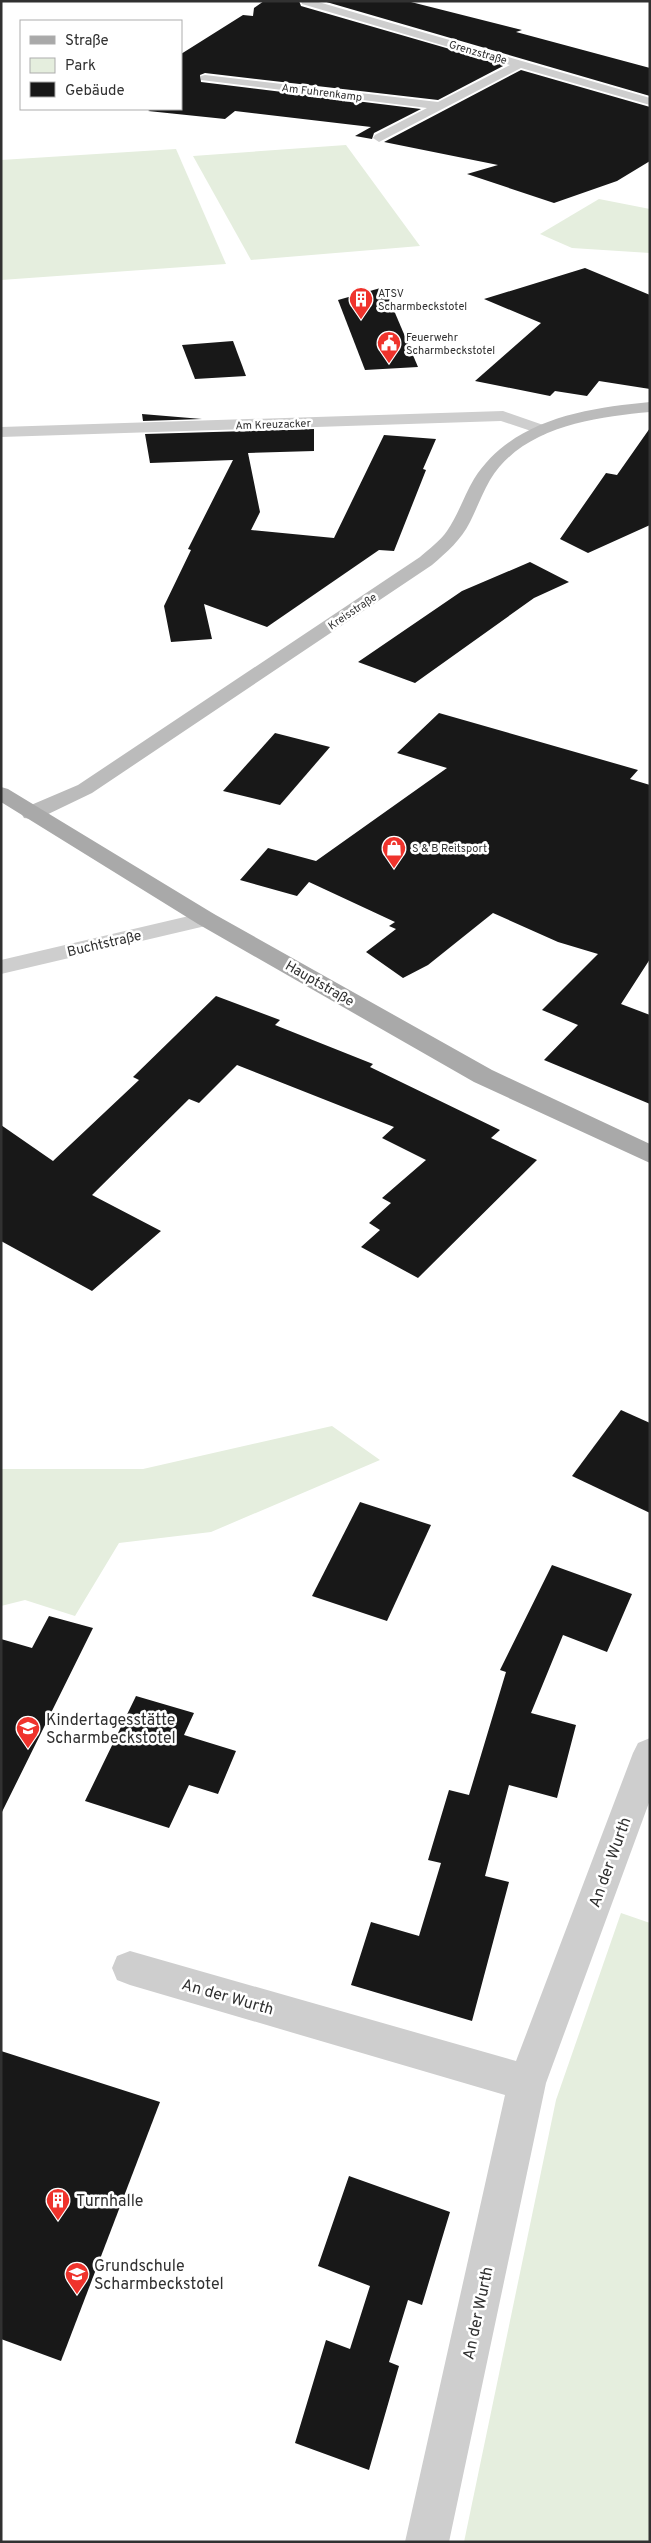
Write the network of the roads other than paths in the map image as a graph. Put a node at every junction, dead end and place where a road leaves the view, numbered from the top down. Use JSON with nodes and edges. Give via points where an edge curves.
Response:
{"nodes":[{"id":1,"x":306,"y":2,"type":"edge"},
{"id":2,"x":520,"y":64,"type":"junction"},
{"id":3,"x":205,"y":78,"type":"dead end"},
{"id":4,"x":650,"y":102,"type":"edge"},
{"id":5,"x":440,"y":106,"type":"junction"},
{"id":6,"x":379,"y":138,"type":"dead end"},
{"id":7,"x":650,"y":407,"type":"edge"},
{"id":8,"x":543,"y":430,"type":"junction"},
{"id":9,"x":1,"y":432,"type":"edge"},
{"id":10,"x":1,"y":793,"type":"edge"},
{"id":11,"x":32,"y":813,"type":"junction"},
{"id":12,"x":206,"y":918,"type":"junction"},
{"id":13,"x":1,"y":967,"type":"edge"},
{"id":14,"x":650,"y":1154,"type":"edge"},
{"id":15,"x":650,"y":1753,"type":"edge"},
{"id":16,"x":130,"y":1968,"type":"dead end"},
{"id":17,"x":527,"y":2083,"type":"junction"},
{"id":18,"x":427,"y":2542,"type":"edge"}],
"edges":[{"from":1,"to":2,"type":"street","name":"Grenzstraße"},
{"from":2,"to":4,"type":"street","name":"Grenzstraße"},
{"from":2,"to":5,"type":"street"},
{"from":3,"to":5,"type":"street","name":"Am Fuhrenkamp"},
{"from":5,"to":6,"type":"street"},
{"from":7,"to":8,"type":"street","name":"Kreisstraße","via":[[569,421]]},
{"from":8,"to":9,"type":"street","name":"Am Kreuzacker","via":[[503,416]]},
{"from":8,"to":11,"type":"street","name":"Kreisstraße","via":[[504,453],[487,472],[452,538],[426,561],[85,789]]},
{"from":10,"to":11,"type":"main road","name":"Hauptstraße"},
{"from":11,"to":12,"type":"main road","name":"Hauptstraße"},
{"from":12,"to":13,"type":"street","name":"Buchtstraße"},
{"from":12,"to":14,"type":"main road","name":"Hauptstraße","via":[[483,1076]]},
{"from":15,"to":17,"type":"street","name":"An der Wurth"},
{"from":16,"to":17,"type":"street","name":"An der Wurth"},
{"from":17,"to":18,"type":"street","name":"An der Wurth"}]}
